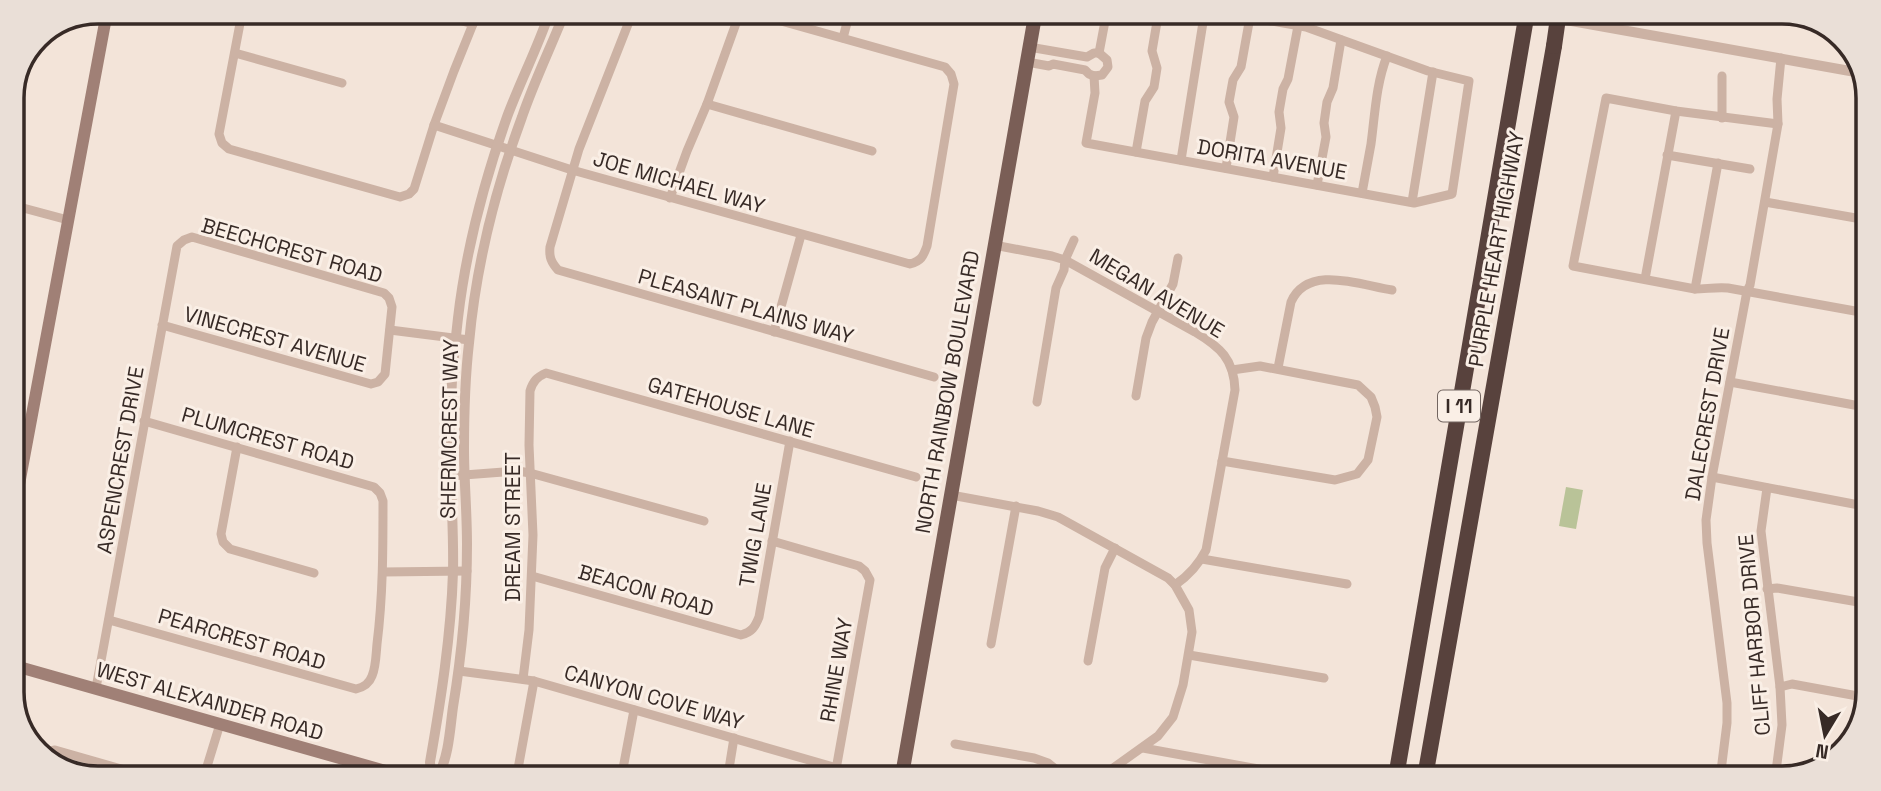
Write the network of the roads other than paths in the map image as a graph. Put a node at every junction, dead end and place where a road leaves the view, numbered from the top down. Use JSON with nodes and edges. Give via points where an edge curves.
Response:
{"nodes":[{"id":1,"x":105,"y":24,"type":"edge"},
{"id":2,"x":240,"y":24,"type":"edge"},
{"id":3,"x":473,"y":24,"type":"edge"},
{"id":4,"x":545,"y":24,"type":"edge"},
{"id":5,"x":560,"y":24,"type":"edge"},
{"id":6,"x":628,"y":24,"type":"edge"},
{"id":7,"x":736,"y":24,"type":"edge"},
{"id":8,"x":792,"y":24,"type":"edge"},
{"id":9,"x":847,"y":24,"type":"edge"},
{"id":10,"x":1033,"y":24,"type":"edge"},
{"id":11,"x":1104,"y":24,"type":"edge"},
{"id":12,"x":1157,"y":24,"type":"edge"},
{"id":13,"x":1203,"y":24,"type":"edge"},
{"id":14,"x":1248,"y":24,"type":"edge"},
{"id":15,"x":1287,"y":24,"type":"edge"},
{"id":16,"x":1525,"y":24,"type":"edge"},
{"id":17,"x":1556,"y":24,"type":"edge"},
{"id":18,"x":1590,"y":24,"type":"edge"},
{"id":19,"x":1298,"y":26,"type":"junction"},
{"id":20,"x":843,"y":38,"type":"junction"},
{"id":21,"x":1341,"y":40,"type":"junction"},
{"id":22,"x":1029,"y":47,"type":"junction"},
{"id":23,"x":234,"y":53,"type":"junction"},
{"id":24,"x":1099,"y":53,"type":"junction"},
{"id":25,"x":1387,"y":56,"type":"junction"},
{"id":26,"x":1780,"y":58,"type":"junction"},
{"id":27,"x":1027,"y":62,"type":"junction"},
{"id":28,"x":1851,"y":71,"type":"edge"},
{"id":29,"x":1433,"y":72,"type":"junction"},
{"id":30,"x":1094,"y":76,"type":"junction"},
{"id":31,"x":1722,"y":76,"type":"dead end"},
{"id":32,"x":342,"y":83,"type":"dead end"},
{"id":33,"x":707,"y":104,"type":"junction"},
{"id":34,"x":1676,"y":111,"type":"junction"},
{"id":35,"x":1722,"y":118,"type":"junction"},
{"id":36,"x":1778,"y":124,"type":"junction"},
{"id":37,"x":434,"y":125,"type":"junction"},
{"id":38,"x":497,"y":147,"type":"junction"},
{"id":39,"x":510,"y":151,"type":"junction"},
{"id":40,"x":872,"y":151,"type":"dead end"},
{"id":41,"x":1136,"y":152,"type":"junction"},
{"id":42,"x":1668,"y":155,"type":"junction"},
{"id":43,"x":1181,"y":160,"type":"junction"},
{"id":44,"x":1718,"y":163,"type":"junction"},
{"id":45,"x":1226,"y":168,"type":"junction"},
{"id":46,"x":1750,"y":169,"type":"dead end"},
{"id":47,"x":572,"y":170,"type":"junction"},
{"id":48,"x":1273,"y":177,"type":"junction"},
{"id":49,"x":1317,"y":185,"type":"junction"},
{"id":50,"x":1362,"y":193,"type":"junction"},
{"id":51,"x":670,"y":198,"type":"junction"},
{"id":52,"x":1412,"y":202,"type":"junction"},
{"id":53,"x":1765,"y":202,"type":"junction"},
{"id":54,"x":25,"y":208,"type":"edge"},
{"id":55,"x":1856,"y":217,"type":"edge"},
{"id":56,"x":68,"y":220,"type":"junction"},
{"id":57,"x":801,"y":235,"type":"junction"},
{"id":58,"x":184,"y":240,"type":"joint"},
{"id":59,"x":1074,"y":240,"type":"dead end"},
{"id":60,"x":994,"y":245,"type":"junction"},
{"id":61,"x":1178,"y":258,"type":"dead end"},
{"id":62,"x":1065,"y":260,"type":"junction"},
{"id":63,"x":1645,"y":279,"type":"junction"},
{"id":64,"x":1695,"y":289,"type":"junction"},
{"id":65,"x":1392,"y":290,"type":"dead end"},
{"id":66,"x":1747,"y":291,"type":"junction"},
{"id":67,"x":1158,"y":311,"type":"junction"},
{"id":68,"x":1856,"y":311,"type":"edge"},
{"id":69,"x":162,"y":325,"type":"junction"},
{"id":70,"x":390,"y":330,"type":"junction"},
{"id":71,"x":774,"y":332,"type":"junction"},
{"id":72,"x":456,"y":338,"type":"junction"},
{"id":73,"x":469,"y":340,"type":"junction"},
{"id":74,"x":1278,"y":368,"type":"junction"},
{"id":75,"x":1232,"y":370,"type":"junction"},
{"id":76,"x":537,"y":377,"type":"joint"},
{"id":77,"x":934,"y":377,"type":"dead end"},
{"id":78,"x":1730,"y":382,"type":"junction"},
{"id":79,"x":1136,"y":396,"type":"dead end"},
{"id":80,"x":1037,"y":402,"type":"dead end"},
{"id":81,"x":1856,"y":405,"type":"edge"},
{"id":82,"x":144,"y":421,"type":"junction"},
{"id":83,"x":25,"y":437,"type":"edge"},
{"id":84,"x":790,"y":441,"type":"junction"},
{"id":85,"x":237,"y":447,"type":"junction"},
{"id":86,"x":1223,"y":461,"type":"junction"},
{"id":87,"x":530,"y":473,"type":"junction"},
{"id":88,"x":465,"y":475,"type":"junction"},
{"id":89,"x":451,"y":476,"type":"junction"},
{"id":90,"x":916,"y":477,"type":"dead end"},
{"id":91,"x":1712,"y":477,"type":"junction"},
{"id":92,"x":1767,"y":488,"type":"junction"},
{"id":93,"x":951,"y":495,"type":"junction"},
{"id":94,"x":1856,"y":505,"type":"edge"},
{"id":95,"x":1016,"y":506,"type":"junction"},
{"id":96,"x":704,"y":521,"type":"dead end"},
{"id":97,"x":772,"y":541,"type":"junction"},
{"id":98,"x":1115,"y":548,"type":"junction"},
{"id":99,"x":1202,"y":559,"type":"junction"},
{"id":100,"x":453,"y":571,"type":"junction"},
{"id":101,"x":467,"y":571,"type":"junction"},
{"id":102,"x":383,"y":572,"type":"junction"},
{"id":103,"x":314,"y":573,"type":"dead end"},
{"id":104,"x":532,"y":576,"type":"junction"},
{"id":105,"x":1347,"y":584,"type":"dead end"},
{"id":106,"x":1175,"y":585,"type":"junction"},
{"id":107,"x":1767,"y":589,"type":"junction"},
{"id":108,"x":1856,"y":602,"type":"edge"},
{"id":109,"x":109,"y":620,"type":"junction"},
{"id":110,"x":750,"y":632,"type":"joint"},
{"id":111,"x":991,"y":644,"type":"dead end"},
{"id":112,"x":1189,"y":655,"type":"junction"},
{"id":113,"x":1088,"y":661,"type":"dead end"},
{"id":114,"x":25,"y":669,"type":"edge"},
{"id":115,"x":459,"y":671,"type":"junction"},
{"id":116,"x":523,"y":678,"type":"junction"},
{"id":117,"x":1324,"y":678,"type":"dead end"},
{"id":118,"x":534,"y":681,"type":"junction"},
{"id":119,"x":1780,"y":687,"type":"junction"},
{"id":120,"x":96,"y":688,"type":"junction"},
{"id":121,"x":1856,"y":695,"type":"edge"},
{"id":122,"x":634,"y":709,"type":"junction"},
{"id":123,"x":220,"y":724,"type":"junction"},
{"id":124,"x":734,"y":737,"type":"junction"},
{"id":125,"x":955,"y":744,"type":"dead end"},
{"id":126,"x":1143,"y":748,"type":"junction"},
{"id":127,"x":53,"y":750,"type":"edge"},
{"id":128,"x":111,"y":766,"type":"edge"},
{"id":129,"x":207,"y":766,"type":"edge"},
{"id":130,"x":368,"y":766,"type":"edge"},
{"id":131,"x":430,"y":766,"type":"edge"},
{"id":132,"x":443,"y":766,"type":"edge"},
{"id":133,"x":519,"y":766,"type":"edge"},
{"id":134,"x":623,"y":766,"type":"edge"},
{"id":135,"x":729,"y":766,"type":"edge"},
{"id":136,"x":819,"y":766,"type":"edge"},
{"id":137,"x":837,"y":766,"type":"edge"},
{"id":138,"x":904,"y":766,"type":"edge"},
{"id":139,"x":1052,"y":766,"type":"edge"},
{"id":140,"x":1117,"y":766,"type":"edge"},
{"id":141,"x":1242,"y":766,"type":"edge"},
{"id":142,"x":1398,"y":766,"type":"edge"},
{"id":143,"x":1427,"y":766,"type":"edge"},
{"id":144,"x":1722,"y":766,"type":"edge"},
{"id":145,"x":1777,"y":766,"type":"edge"}],
"edges":[{"from":1,"to":56,"type":"main road"},
{"from":2,"to":23,"type":"street"},
{"from":3,"to":37,"type":"street"},
{"from":4,"to":38,"type":"street","name":"SHERMCREST WAY"},
{"from":5,"to":39,"type":"street","name":"SHERMCREST WAY"},
{"from":6,"to":47,"type":"street"},
{"from":7,"to":33,"type":"street"},
{"from":8,"to":20,"type":"street"},
{"from":9,"to":20,"type":"street"},
{"from":10,"to":22,"type":"main road","name":"NORTH RAINBOW BOULEVARD"},
{"from":11,"to":24,"type":"street"},
{"from":12,"to":41,"type":"street","via":[[1154,87],[1145,101]]},
{"from":13,"to":43,"type":"street"},
{"from":14,"to":45,"type":"street","via":[[1229,102],[1234,117]]},
{"from":15,"to":19,"type":"street"},
{"from":16,"to":142,"type":"highway","name":"PURPLE HEART HIGHWAY","number":"I 11"},
{"from":17,"to":143,"type":"highway","name":"PURPLE HEART HIGHWAY","number":"I 11","bridge":true},
{"from":18,"to":26,"type":"street"},
{"from":19,"to":21,"type":"street"},
{"from":19,"to":48,"type":"street","via":[[1279,112]]},
{"from":20,"to":57,"type":"street","name":"JOE MICHAEL WAY","via":[[945,67],[951,74],[954,83],[927,246],[923,257],[910,264]]},
{"from":21,"to":25,"type":"street"},
{"from":21,"to":49,"type":"street","via":[[1325,113],[1326,137]]},
{"from":22,"to":24,"type":"street","via":[[1087,57]]},
{"from":22,"to":27,"type":"main road","name":"NORTH RAINBOW BOULEVARD"},
{"from":23,"to":32,"type":"street"},
{"from":23,"to":37,"type":"street","via":[[219,134],[229,149],[400,197],[414,189]]},
{"from":24,"to":30,"type":"street","via":[[1108,67]]},
{"from":25,"to":29,"type":"street"},
{"from":25,"to":50,"type":"street"},
{"from":26,"to":28,"type":"street"},
{"from":26,"to":36,"type":"street","name":"DALECREST DRIVE"},
{"from":27,"to":30,"type":"street","via":[[1085,69]]},
{"from":27,"to":60,"type":"main road","name":"NORTH RAINBOW BOULEVARD"},
{"from":29,"to":52,"type":"street"},
{"from":29,"to":52,"type":"street","name":"DORITA AVENUE","via":[[1469,81],[1452,194]]},
{"from":30,"to":41,"type":"street","name":"DORITA AVENUE","via":[[1086,143]]},
{"from":31,"to":35,"type":"street"},
{"from":33,"to":40,"type":"street"},
{"from":33,"to":51,"type":"street"},
{"from":34,"to":35,"type":"street"},
{"from":34,"to":42,"type":"street"},
{"from":34,"to":63,"type":"street","via":[[1606,98],[1573,266]]},
{"from":35,"to":36,"type":"street"},
{"from":36,"to":53,"type":"street","name":"DALECREST DRIVE"},
{"from":37,"to":38,"type":"street","name":"JOE MICHAEL WAY"},
{"from":38,"to":39,"type":"street","name":"JOE MICHAEL WAY"},
{"from":38,"to":72,"type":"street","name":"SHERMCREST WAY","via":[[473,233]]},
{"from":39,"to":47,"type":"street","name":"JOE MICHAEL WAY"},
{"from":39,"to":73,"type":"street","name":"SHERMCREST WAY","via":[[484,246]]},
{"from":41,"to":43,"type":"street","name":"DORITA AVENUE"},
{"from":42,"to":44,"type":"street"},
{"from":42,"to":63,"type":"street"},
{"from":43,"to":45,"type":"street","name":"DORITA AVENUE"},
{"from":44,"to":46,"type":"street"},
{"from":44,"to":64,"type":"street"},
{"from":45,"to":48,"type":"street","name":"DORITA AVENUE"},
{"from":47,"to":51,"type":"street","name":"JOE MICHAEL WAY"},
{"from":47,"to":71,"type":"street","name":"PLEASANT PLAINS WAY","via":[[550,247],[549,256],[558,270]]},
{"from":48,"to":49,"type":"street","name":"DORITA AVENUE"},
{"from":49,"to":50,"type":"street","name":"DORITA AVENUE"},
{"from":50,"to":52,"type":"street","name":"DORITA AVENUE"},
{"from":51,"to":57,"type":"street","name":"JOE MICHAEL WAY"},
{"from":53,"to":55,"type":"street"},
{"from":53,"to":66,"type":"street","name":"DALECREST DRIVE"},
{"from":54,"to":56,"type":"street"},
{"from":56,"to":83,"type":"main road"},
{"from":57,"to":71,"type":"street"},
{"from":58,"to":69,"type":"street","name":"ASPENCREST DRIVE","via":[[177,246]]},
{"from":58,"to":70,"type":"street","name":"BEECHCREST ROAD","via":[[192,237],[384,293],[392,307]]},
{"from":59,"to":62,"type":"street"},
{"from":60,"to":62,"type":"street","name":"MEGAN AVENUE"},
{"from":60,"to":93,"type":"main road","name":"NORTH RAINBOW BOULEVARD"},
{"from":61,"to":67,"type":"street","via":[[1173,284]]},
{"from":62,"to":67,"type":"street","name":"MEGAN AVENUE"},
{"from":62,"to":80,"type":"street"},
{"from":63,"to":64,"type":"street"},
{"from":64,"to":66,"type":"street"},
{"from":65,"to":74,"type":"street","via":[[1319,279],[1301,287],[1291,302]]},
{"from":66,"to":68,"type":"street"},
{"from":66,"to":78,"type":"street","name":"DALECREST DRIVE"},
{"from":67,"to":75,"type":"street","name":"MEGAN AVENUE","via":[[1213,343]]},
{"from":67,"to":79,"type":"street","via":[[1146,338]]},
{"from":69,"to":70,"type":"street","name":"VINECREST AVENUE","via":[[371,384],[385,374]]},
{"from":69,"to":82,"type":"street","name":"ASPENCREST DRIVE"},
{"from":70,"to":72,"type":"street"},
{"from":71,"to":77,"type":"street","name":"PLEASANT PLAINS WAY"},
{"from":72,"to":73,"type":"street"},
{"from":72,"to":89,"type":"street","name":"SHERMCREST WAY"},
{"from":73,"to":88,"type":"street","name":"SHERMCREST WAY"},
{"from":74,"to":75,"type":"street","name":"MEGAN AVENUE"},
{"from":74,"to":86,"type":"street","name":"MEGAN AVENUE","via":[[1358,384],[1371,397],[1377,417],[1368,460],[1357,474],[1335,480]]},
{"from":75,"to":86,"type":"street","via":[[1235,390]]},
{"from":76,"to":84,"type":"street","name":"GATEHOUSE LANE","via":[[546,373]]},
{"from":76,"to":87,"type":"street","name":"DREAM STREET","via":[[530,391]]},
{"from":78,"to":81,"type":"street"},
{"from":78,"to":91,"type":"street","name":"DALECREST DRIVE"},
{"from":82,"to":85,"type":"street","name":"PLUMCREST ROAD"},
{"from":82,"to":109,"type":"street","name":"ASPENCREST DRIVE"},
{"from":84,"to":90,"type":"street","name":"GATEHOUSE LANE"},
{"from":84,"to":97,"type":"street","name":"TWIG LANE"},
{"from":85,"to":102,"type":"street","name":"PLUMCREST ROAD","via":[[374,487],[383,500]]},
{"from":85,"to":103,"type":"street","via":[[223,542],[230,549]]},
{"from":86,"to":99,"type":"street"},
{"from":87,"to":88,"type":"street"},
{"from":87,"to":96,"type":"street"},
{"from":87,"to":104,"type":"street","name":"DREAM STREET"},
{"from":88,"to":89,"type":"street"},
{"from":88,"to":101,"type":"street","name":"SHERMCREST WAY"},
{"from":89,"to":100,"type":"street","name":"SHERMCREST WAY"},
{"from":91,"to":92,"type":"street"},
{"from":91,"to":144,"type":"street","name":"DALECREST DRIVE","via":[[1707,543],[1727,703]]},
{"from":92,"to":94,"type":"street"},
{"from":92,"to":107,"type":"street","name":"CLIFF HARBOR DRIVE","via":[[1761,531]]},
{"from":93,"to":95,"type":"street"},
{"from":93,"to":138,"type":"main road","name":"NORTH RAINBOW BOULEVARD"},
{"from":95,"to":98,"type":"street","via":[[1058,517]]},
{"from":95,"to":111,"type":"street"},
{"from":97,"to":110,"type":"street","name":"TWIG LANE","via":[[759,617]]},
{"from":97,"to":137,"type":"street","name":"RHINE WAY","via":[[859,566],[870,580]]},
{"from":98,"to":106,"type":"street"},
{"from":98,"to":113,"type":"street","via":[[1105,568]]},
{"from":99,"to":105,"type":"street"},
{"from":99,"to":106,"type":"street"},
{"from":100,"to":101,"type":"street"},
{"from":100,"to":102,"type":"street"},
{"from":100,"to":131,"type":"street","name":"SHERMCREST WAY","via":[[448,650]]},
{"from":101,"to":115,"type":"street","name":"SHERMCREST WAY"},
{"from":102,"to":109,"type":"street","name":"PEARCREST ROAD","via":[[372,679],[356,689]]},
{"from":104,"to":110,"type":"street","name":"BEACON ROAD","via":[[741,635]]},
{"from":104,"to":116,"type":"street","name":"DREAM STREET"},
{"from":106,"to":112,"type":"street","via":[[1189,610]]},
{"from":107,"to":108,"type":"street"},
{"from":107,"to":119,"type":"street","name":"CLIFF HARBOR DRIVE"},
{"from":109,"to":120,"type":"street","name":"ASPENCREST DRIVE"},
{"from":112,"to":117,"type":"street"},
{"from":112,"to":126,"type":"street","via":[[1173,717]]},
{"from":114,"to":120,"type":"main road","name":"WEST ALEXANDER ROAD"},
{"from":115,"to":116,"type":"street","name":"CANYON COVE WAY"},
{"from":115,"to":132,"type":"street","name":"SHERMCREST WAY"},
{"from":116,"to":118,"type":"street","name":"CANYON COVE WAY"},
{"from":118,"to":122,"type":"street","name":"CANYON COVE WAY"},
{"from":118,"to":133,"type":"street"},
{"from":119,"to":121,"type":"street","via":[[1792,684]]},
{"from":119,"to":145,"type":"street","name":"CLIFF HARBOR DRIVE"},
{"from":120,"to":123,"type":"main road","name":"WEST ALEXANDER ROAD"},
{"from":122,"to":124,"type":"street","name":"CANYON COVE WAY"},
{"from":122,"to":134,"type":"street"},
{"from":123,"to":129,"type":"street"},
{"from":123,"to":130,"type":"main road","name":"WEST ALEXANDER ROAD"},
{"from":124,"to":135,"type":"street"},
{"from":124,"to":136,"type":"street","name":"CANYON COVE WAY"},
{"from":125,"to":139,"type":"street","via":[[1034,758]]},
{"from":126,"to":140,"type":"street"},
{"from":126,"to":141,"type":"street"},
{"from":127,"to":128,"type":"street"}]}
